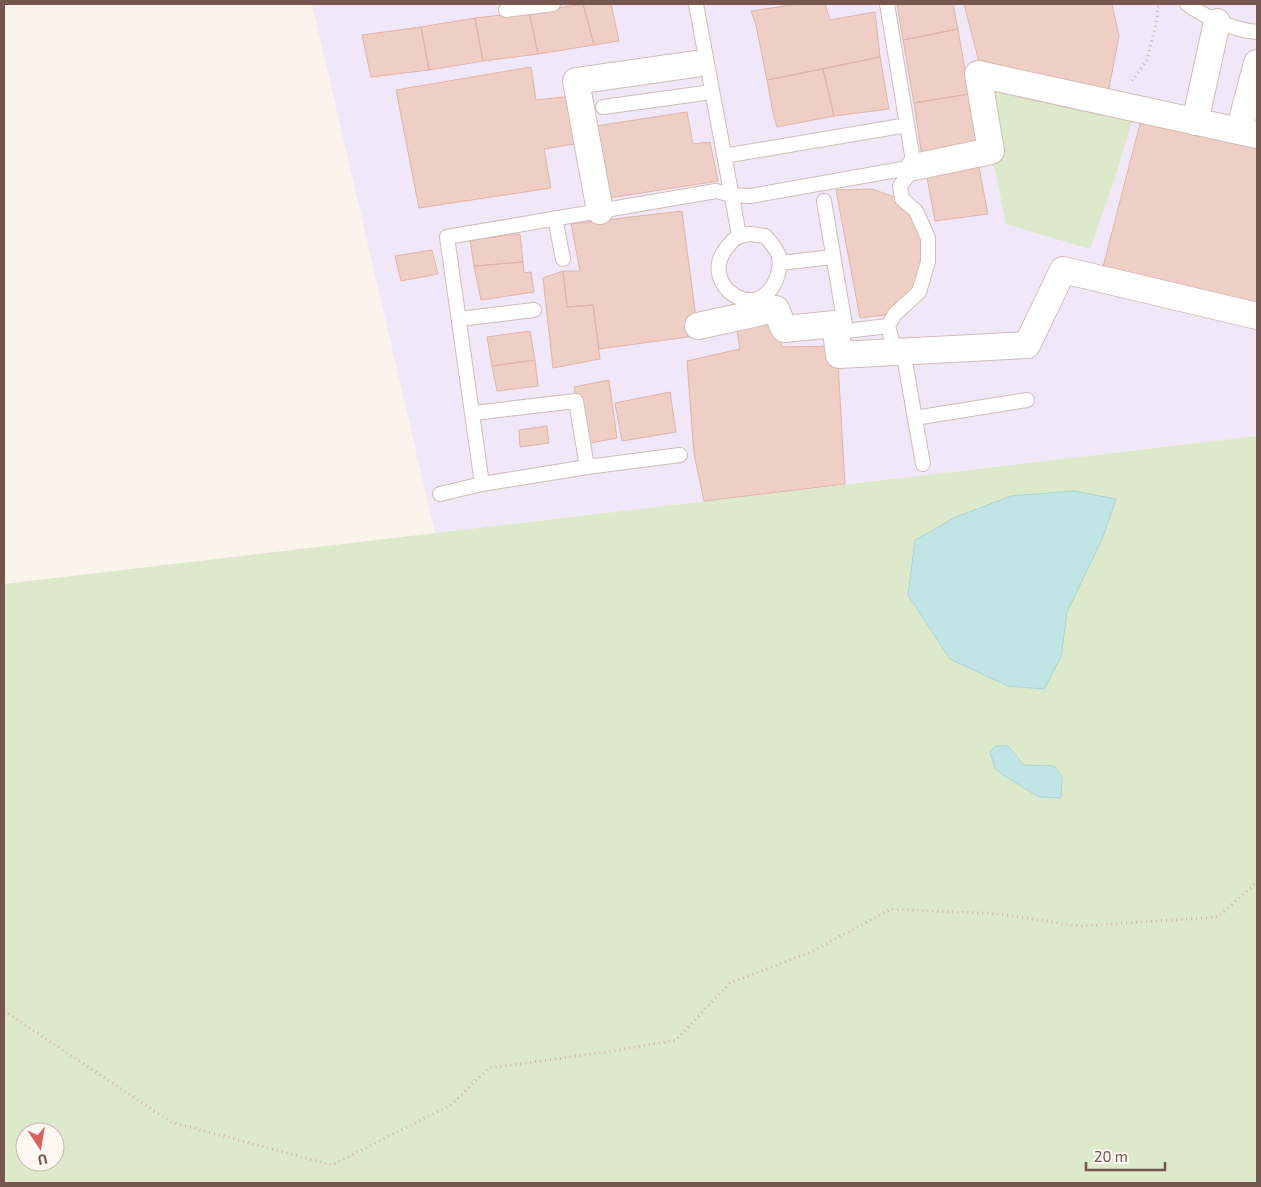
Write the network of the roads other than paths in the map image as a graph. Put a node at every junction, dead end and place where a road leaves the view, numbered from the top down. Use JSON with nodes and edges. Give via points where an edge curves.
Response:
{"nodes":[{"id":1,"x":553,"y":4,"type":"edge"},
{"id":2,"x":696,"y":4,"type":"edge"},
{"id":3,"x":887,"y":4,"type":"edge"},
{"id":4,"x":1187,"y":4,"type":"edge"},
{"id":5,"x":506,"y":10,"type":"dead end"},
{"id":6,"x":1217,"y":22,"type":"junction"},
{"id":7,"x":1257,"y":32,"type":"edge"},
{"id":8,"x":1257,"y":62,"type":"edge"},
{"id":9,"x":695,"y":64,"type":"dead end"},
{"id":10,"x":712,"y":92,"type":"junction"},
{"id":11,"x":603,"y":107,"type":"dead end"},
{"id":12,"x":1195,"y":122,"type":"junction"},
{"id":13,"x":906,"y":125,"type":"junction"},
{"id":14,"x":1248,"y":133,"type":"edge"},
{"id":15,"x":724,"y":156,"type":"junction"},
{"id":16,"x":914,"y":167,"type":"junction"},
{"id":17,"x":732,"y":195,"type":"junction"},
{"id":18,"x":824,"y":201,"type":"dead end"},
{"id":19,"x":600,"y":211,"type":"junction"},
{"id":20,"x":555,"y":218,"type":"junction"},
{"id":21,"x":739,"y":236,"type":"junction"},
{"id":22,"x":834,"y":257,"type":"junction"},
{"id":23,"x":563,"y":259,"type":"dead end"},
{"id":24,"x":780,"y":262,"type":"junction"},
{"id":25,"x":534,"y":310,"type":"dead end"},
{"id":26,"x":1257,"y":316,"type":"edge"},
{"id":27,"x":459,"y":319,"type":"junction"},
{"id":28,"x":698,"y":326,"type":"dead end"},
{"id":29,"x":888,"y":326,"type":"junction"},
{"id":30,"x":895,"y":352,"type":"junction"},
{"id":31,"x":1027,"y":400,"type":"dead end"},
{"id":32,"x":473,"y":413,"type":"junction"},
{"id":33,"x":915,"y":418,"type":"junction"},
{"id":34,"x":680,"y":454,"type":"dead end"},
{"id":35,"x":923,"y":464,"type":"dead end"},
{"id":36,"x":587,"y":467,"type":"junction"},
{"id":37,"x":482,"y":484,"type":"junction"},
{"id":38,"x":440,"y":494,"type":"dead end"}],
"edges":[{"from":1,"to":5,"type":"lane"},
{"from":2,"to":10,"type":"lane"},
{"from":3,"to":13,"type":"lane"},
{"from":4,"to":6,"type":"lane"},
{"from":6,"to":7,"type":"lane"},
{"from":6,"to":12,"type":"street"},
{"from":8,"to":14,"type":"street"},
{"from":9,"to":19,"type":"street","via":[[576,80]]},
{"from":10,"to":11,"type":"lane"},
{"from":10,"to":15,"type":"lane"},
{"from":12,"to":14,"type":"street"},
{"from":12,"to":16,"type":"street","via":[[978,74],[991,151]]},
{"from":13,"to":15,"type":"lane"},
{"from":13,"to":16,"type":"lane"},
{"from":15,"to":17,"type":"lane"},
{"from":16,"to":17,"type":"lane","via":[[750,196]]},
{"from":16,"to":29,"type":"lane","via":[[900,186],[902,199],[916,211],[928,238],[928,262],[918,292],[895,314]]},
{"from":17,"to":19,"type":"lane","via":[[716,192]]},
{"from":17,"to":21,"type":"lane"},
{"from":18,"to":22,"type":"lane"},
{"from":19,"to":20,"type":"lane"},
{"from":20,"to":23,"type":"lane"},
{"from":20,"to":27,"type":"lane","via":[[447,237]]},
{"from":21,"to":24,"type":"lane","via":[[765,236],[776,247]]},
{"from":21,"to":24,"type":"lane","via":[[720,257],[719,270],[723,285],[735,296],[747,301],[762,298],[774,286]]},
{"from":22,"to":24,"type":"lane"},
{"from":22,"to":29,"type":"lane","via":[[846,331]]},
{"from":25,"to":27,"type":"lane"},
{"from":26,"to":30,"type":"street","via":[[1063,270],[1027,345]]},
{"from":27,"to":32,"type":"lane"},
{"from":28,"to":30,"type":"street","via":[[776,309],[784,328],[835,324],[839,355]]},
{"from":29,"to":30,"type":"lane"},
{"from":30,"to":33,"type":"lane","via":[[905,362]]},
{"from":31,"to":33,"type":"lane"},
{"from":32,"to":36,"type":"lane","via":[[576,401]]},
{"from":32,"to":37,"type":"lane"},
{"from":33,"to":35,"type":"lane"},
{"from":34,"to":36,"type":"lane"},
{"from":36,"to":37,"type":"lane"},
{"from":37,"to":38,"type":"lane"}]}
